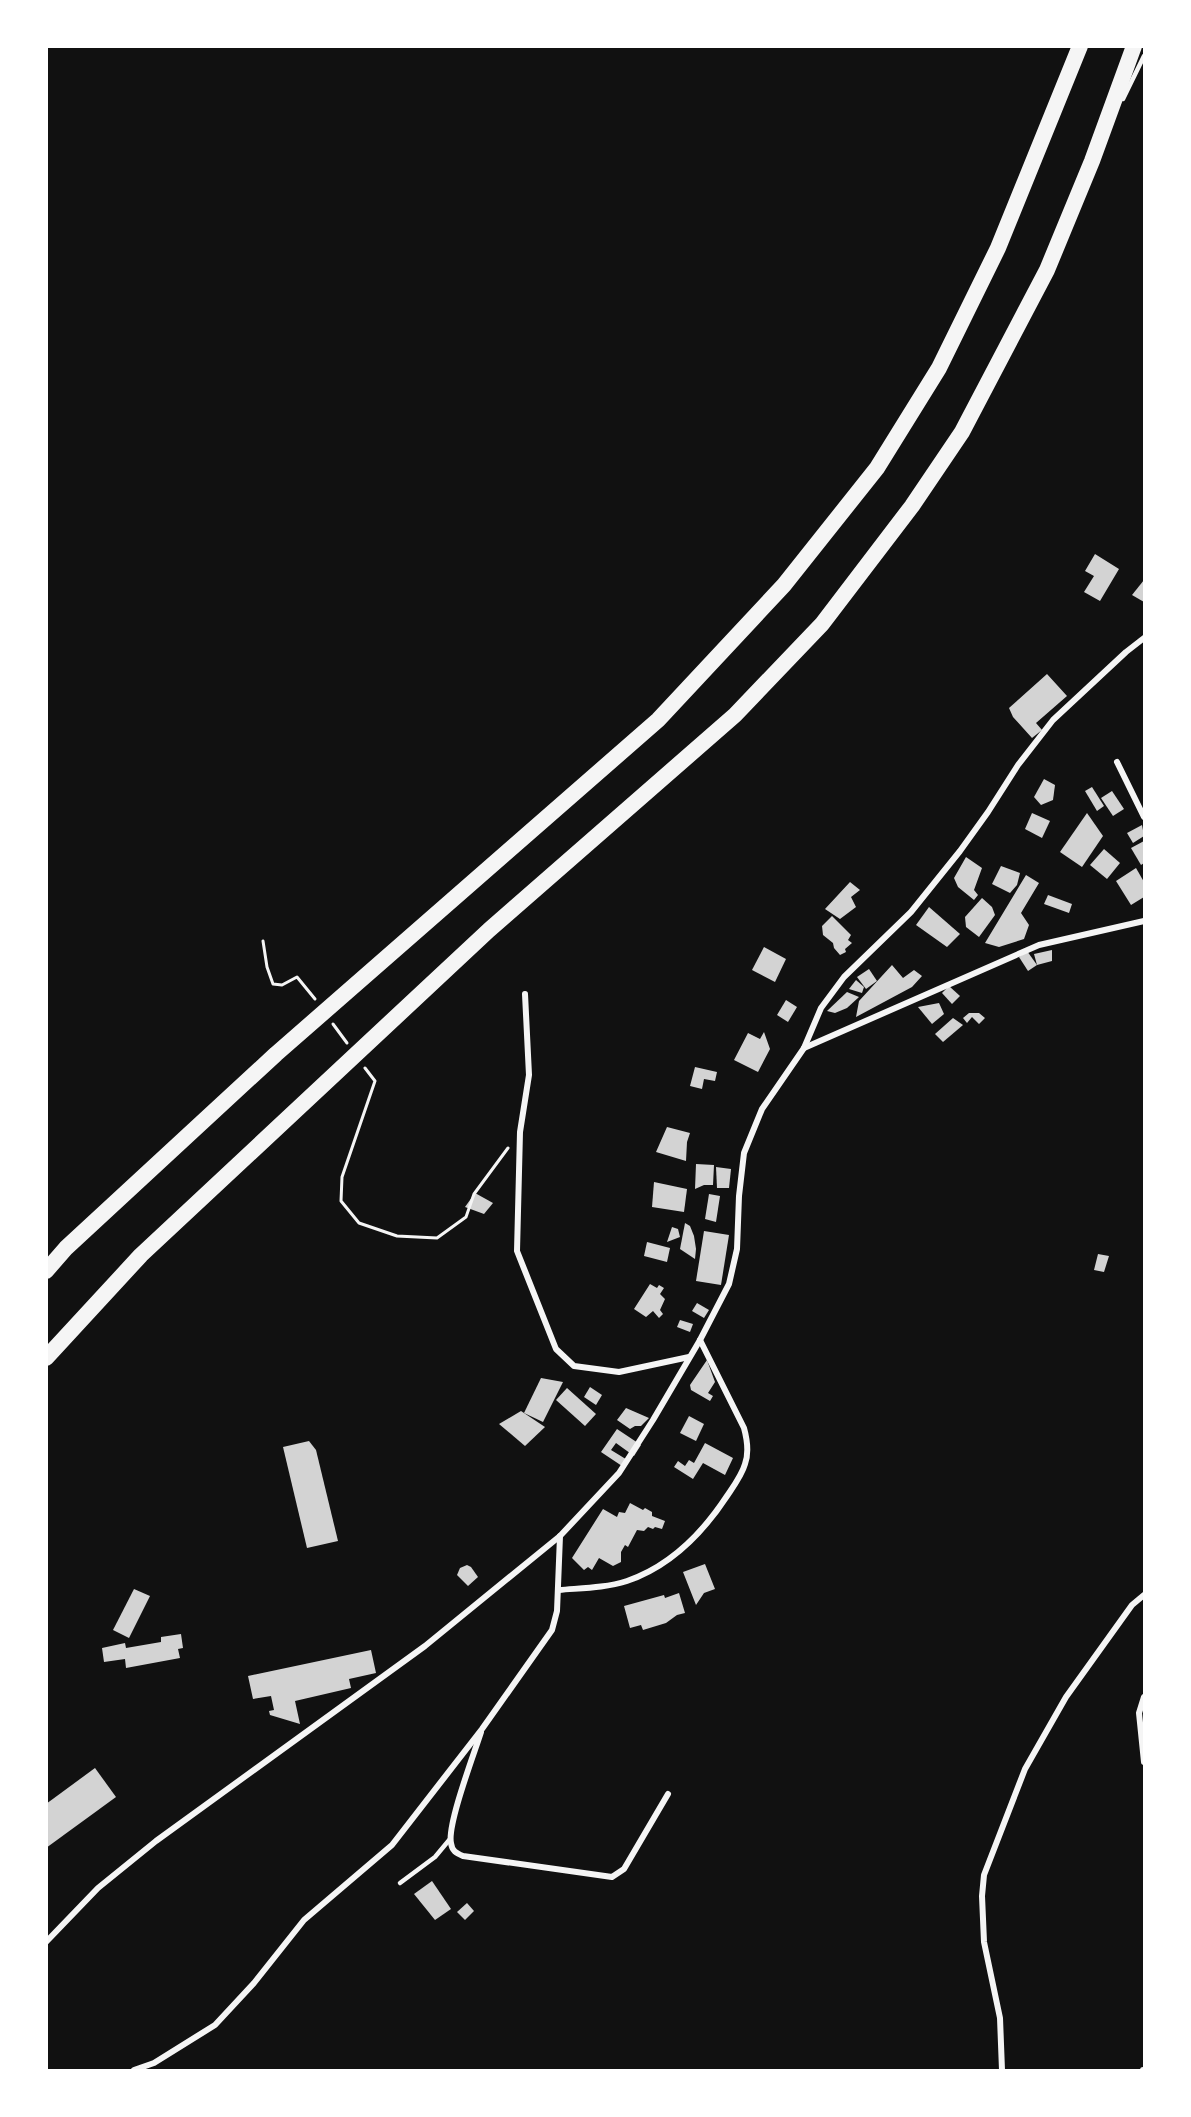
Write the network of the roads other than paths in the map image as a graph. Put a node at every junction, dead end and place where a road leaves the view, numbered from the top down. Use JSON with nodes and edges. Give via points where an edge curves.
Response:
{"nodes":[{"id":1,"x":1080,"y":46,"type":"edge"},
{"id":2,"x":1134,"y":46,"type":"edge"},
{"id":3,"x":1144,"y":56,"type":"edge"},
{"id":4,"x":1092,"y":161,"type":"junction"},
{"id":5,"x":1144,"y":638,"type":"edge"},
{"id":6,"x":1117,"y":762,"type":"dead end"},
{"id":7,"x":1144,"y":817,"type":"edge"},
{"id":8,"x":1144,"y":921,"type":"edge"},
{"id":9,"x":525,"y":994,"type":"dead end"},
{"id":10,"x":804,"y":1048,"type":"junction"},
{"id":11,"x":46,"y":1271,"type":"edge"},
{"id":12,"x":700,"y":1340,"type":"junction"},
{"id":13,"x":689,"y":1357,"type":"junction"},
{"id":14,"x":46,"y":1358,"type":"edge"},
{"id":15,"x":560,"y":1536,"type":"junction"},
{"id":16,"x":559,"y":1590,"type":"junction"},
{"id":17,"x":1144,"y":1595,"type":"edge"},
{"id":18,"x":1144,"y":1697,"type":"edge"},
{"id":19,"x":482,"y":1729,"type":"junction"},
{"id":20,"x":1144,"y":1762,"type":"edge"},
{"id":21,"x":668,"y":1794,"type":"dead end"},
{"id":22,"x":450,"y":1839,"type":"junction"},
{"id":23,"x":400,"y":1883,"type":"dead end"},
{"id":24,"x":46,"y":1942,"type":"edge"},
{"id":25,"x":134,"y":2070,"type":"edge"},
{"id":26,"x":1002,"y":2070,"type":"edge"}],
"edges":[{"from":1,"to":11,"type":"highway","via":[[999,248],[939,368],[877,468],[784,585],[658,720],[276,1054],[66,1248]]},
{"from":2,"to":4,"type":"highway"},
{"from":3,"to":4,"type":"lane"},
{"from":4,"to":14,"type":"highway","via":[[1047,270],[962,432],[912,506],[822,624],[735,715],[489,930],[141,1255]]},
{"from":5,"to":10,"type":"street","via":[[1053,720],[1017,765],[960,851],[911,912],[844,977],[822,1008]]},
{"from":6,"to":7,"type":"street"},
{"from":8,"to":10,"type":"street","via":[[1039,945]]},
{"from":9,"to":13,"type":"street","via":[[529,1075],[520,1132],[517,1251],[556,1349],[574,1366],[620,1372]]},
{"from":10,"to":12,"type":"street","via":[[762,1110],[744,1153],[737,1249],[729,1284]]},
{"from":12,"to":13,"type":"street"},
{"from":12,"to":16,"type":"street","via":[[747,1437],[745,1465],[731,1490],[698,1536],[651,1571],[606,1586]]},
{"from":13,"to":15,"type":"street","via":[[620,1473]]},
{"from":15,"to":16,"type":"street"},
{"from":15,"to":24,"type":"street","via":[[425,1646],[156,1841],[98,1888]]},
{"from":16,"to":19,"type":"street","via":[[552,1630]]},
{"from":17,"to":26,"type":"street","via":[[1132,1605],[1066,1697],[1024,1769],[984,1875],[984,1942],[999,2018]]},
{"from":18,"to":20,"type":"street","via":[[1140,1713]]},
{"from":19,"to":22,"type":"street"},
{"from":19,"to":25,"type":"street","via":[[392,1845],[304,1920],[216,2025],[154,2063]]},
{"from":21,"to":22,"type":"street","via":[[624,1869],[612,1876],[463,1857],[454,1852]]},
{"from":22,"to":23,"type":"lane","via":[[435,1857]]}]}
